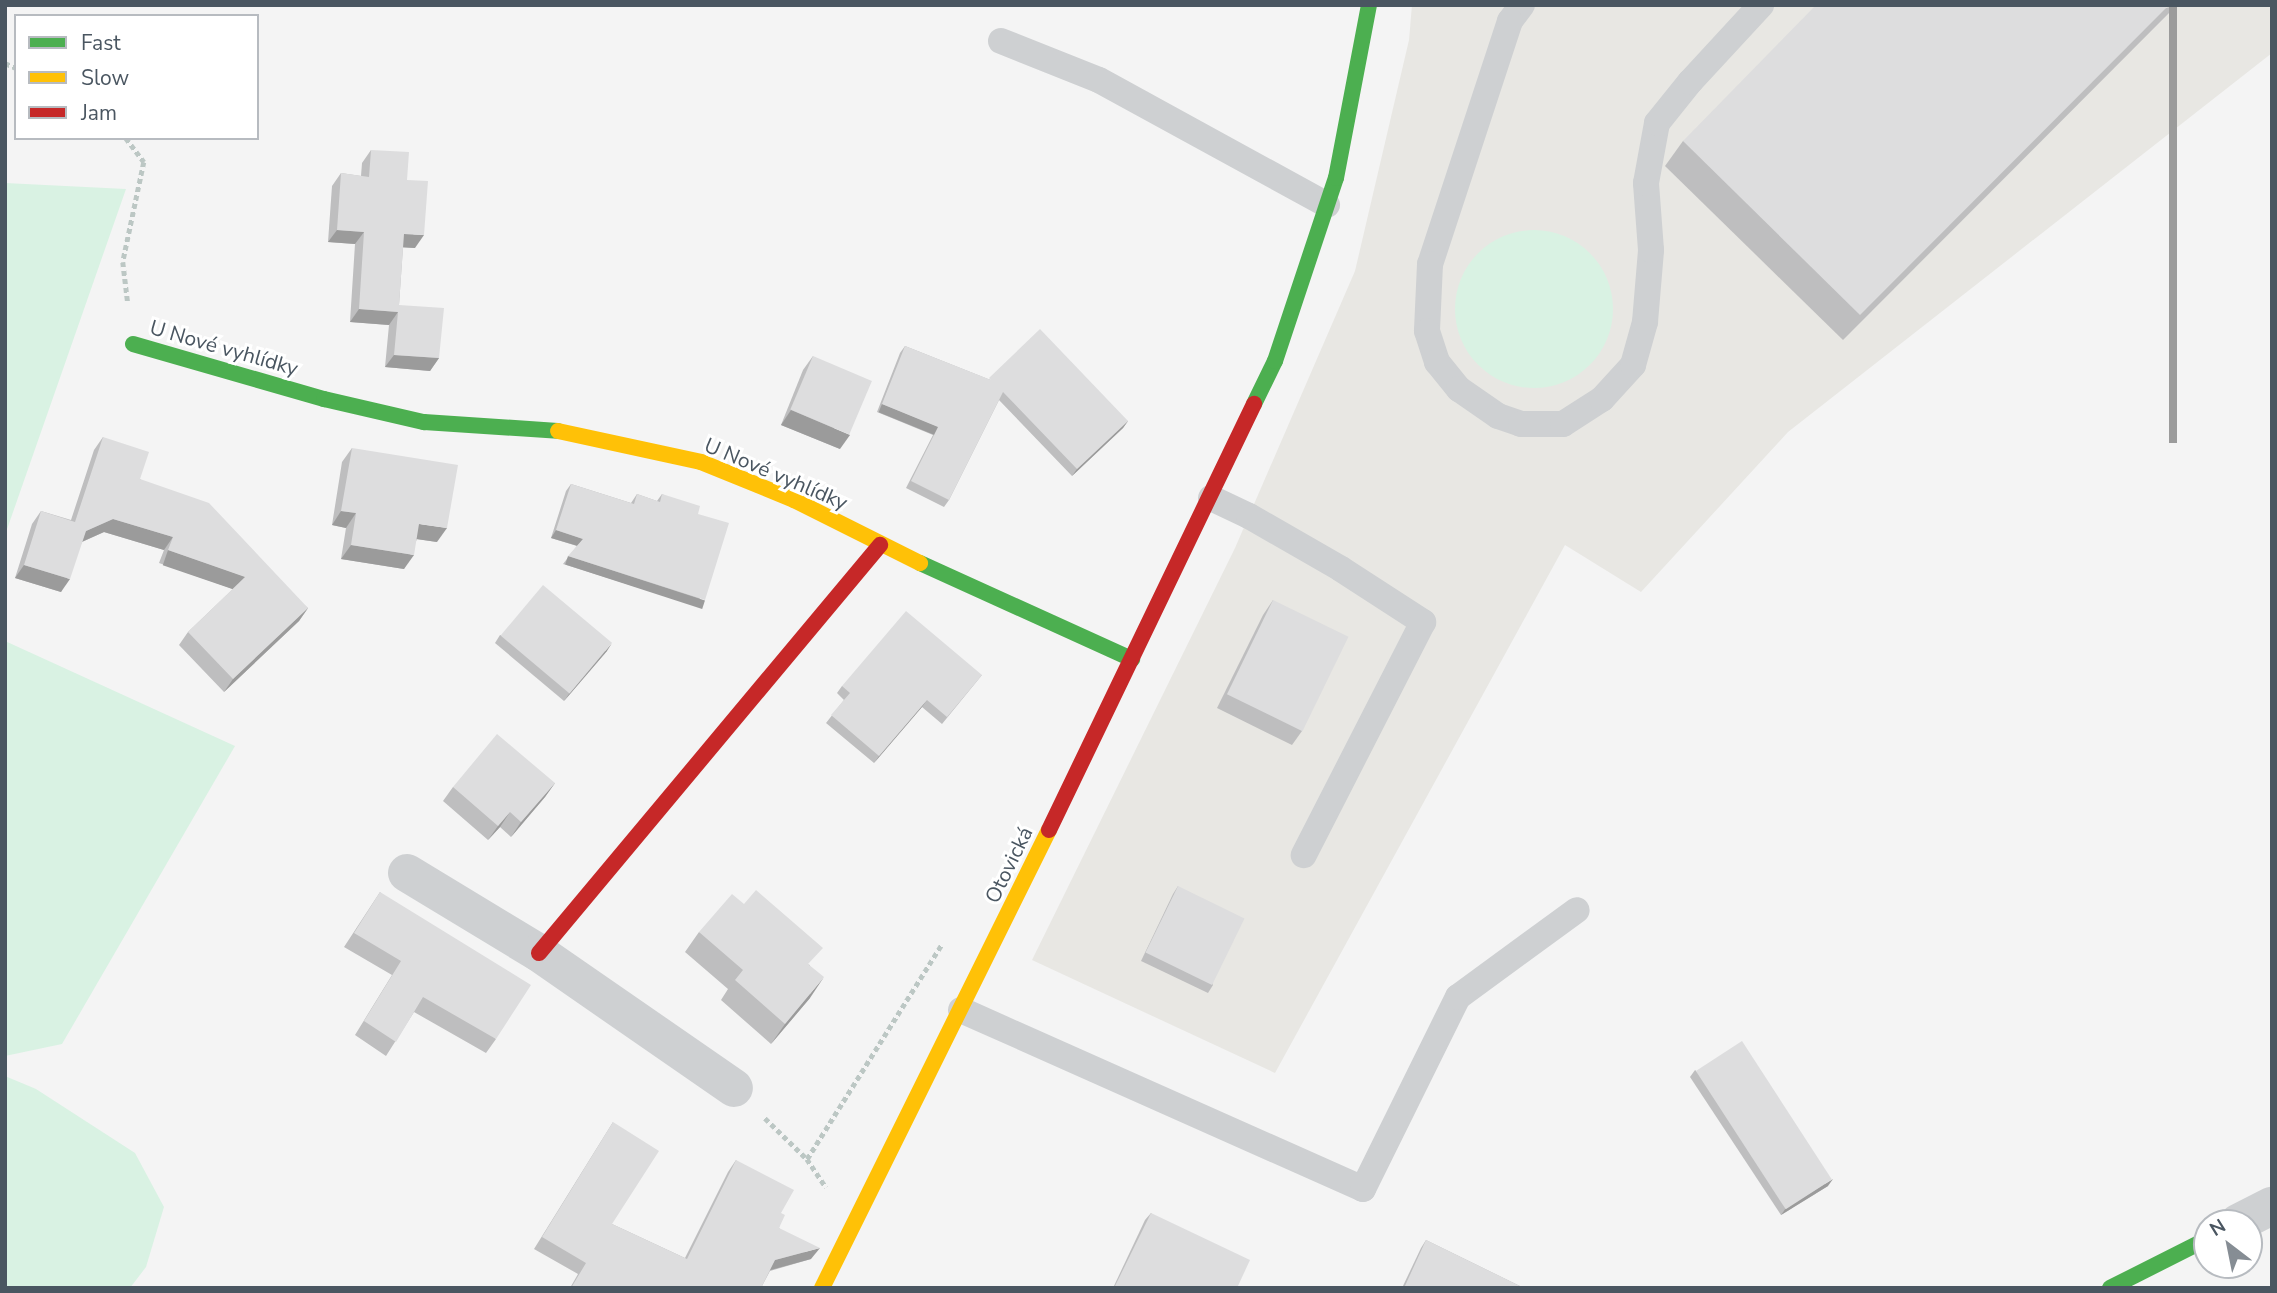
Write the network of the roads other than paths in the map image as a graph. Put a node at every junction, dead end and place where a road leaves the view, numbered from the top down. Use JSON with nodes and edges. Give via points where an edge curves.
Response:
{"nodes":[{"id":1,"x":1369,"y":5,"type":"edge"},
{"id":2,"x":1522,"y":5,"type":"edge"},
{"id":3,"x":1761,"y":5,"type":"edge"},
{"id":4,"x":1001,"y":41,"type":"dead end"},
{"id":5,"x":1327,"y":205,"type":"junction"},
{"id":6,"x":133,"y":344,"type":"road end"},
{"id":7,"x":1211,"y":498,"type":"junction"},
{"id":8,"x":880,"y":545,"type":"junction"},
{"id":9,"x":1132,"y":659,"type":"junction"},
{"id":10,"x":1304,"y":855,"type":"dead end"},
{"id":11,"x":407,"y":873,"type":"dead end"},
{"id":12,"x":1577,"y":910,"type":"dead end"},
{"id":13,"x":539,"y":953,"type":"junction"},
{"id":14,"x":961,"y":1010,"type":"junction"},
{"id":15,"x":734,"y":1088,"type":"road end"},
{"id":16,"x":2193,"y":1246,"type":"edge"},
{"id":17,"x":822,"y":1288,"type":"edge"},
{"id":18,"x":2110,"y":1288,"type":"edge"}],
"edges":[{"from":1,"to":5,"type":"street","name":"Otovická"},
{"from":2,"to":3,"type":"lane","via":[[1510,21],[1430,264],[1427,331],[1437,362],[1459,389],[1498,416],[1521,424],[1563,424],[1602,399],[1633,365],[1645,322],[1651,250],[1646,183],[1657,123]]},
{"from":4,"to":5,"type":"lane","via":[[1099,80]]},
{"from":5,"to":7,"type":"street","name":"Otovická","via":[[1275,361]]},
{"from":6,"to":8,"type":"street","name":"U Nové vyhlídky","via":[[324,399],[424,422],[561,431],[701,462],[794,500]]},
{"from":7,"to":9,"type":"street","name":"Otovická"},
{"from":7,"to":10,"type":"lane","via":[[1341,569],[1423,622]]},
{"from":8,"to":9,"type":"street","name":"U Nové vyhlídky"},
{"from":8,"to":13,"type":"street"},
{"from":9,"to":14,"type":"street","name":"Otovická"},
{"from":11,"to":13,"type":"street"},
{"from":12,"to":14,"type":"lane","via":[[1458,997],[1363,1189]]},
{"from":13,"to":15,"type":"street"},
{"from":14,"to":17,"type":"street","name":"Otovická"},
{"from":16,"to":18,"type":"street"}]}
